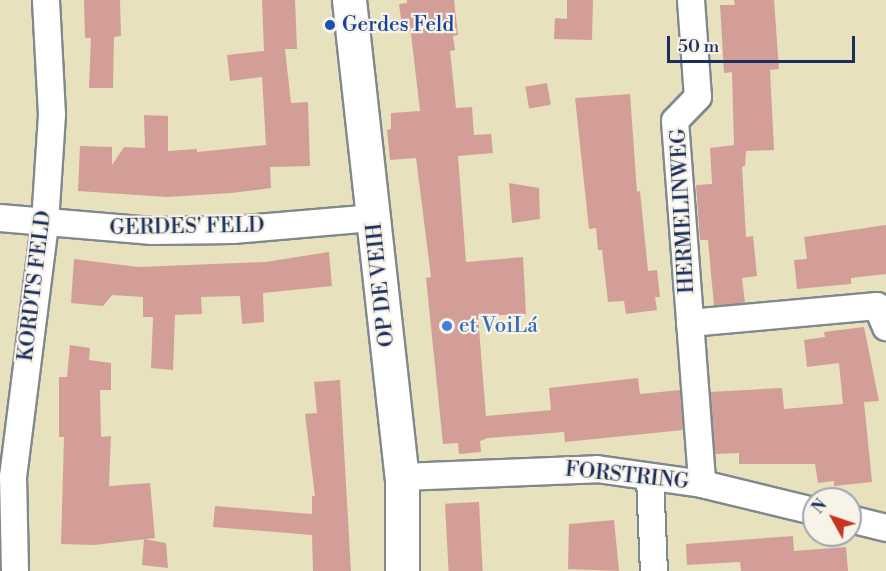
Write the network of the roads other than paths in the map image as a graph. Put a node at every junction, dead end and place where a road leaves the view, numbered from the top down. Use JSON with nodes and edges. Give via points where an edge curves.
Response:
{"nodes":[{"id":1,"x":46,"y":0,"type":"edge"},
{"id":2,"x":349,"y":0,"type":"edge"},
{"id":3,"x":692,"y":0,"type":"edge"},
{"id":4,"x":0,"y":218,"type":"edge"},
{"id":5,"x":374,"y":218,"type":"junction"},
{"id":6,"x":45,"y":223,"type":"junction"},
{"id":7,"x":881,"y":317,"type":"edge"},
{"id":8,"x":690,"y":323,"type":"junction"},
{"id":9,"x":402,"y":477,"type":"junction"},
{"id":10,"x":650,"y":477,"type":"junction"},
{"id":11,"x":702,"y":484,"type":"junction"},
{"id":12,"x":802,"y":508,"type":"edge"},
{"id":13,"x":862,"y":522,"type":"edge"},
{"id":14,"x":886,"y":528,"type":"edge"},
{"id":15,"x":15,"y":571,"type":"edge"},
{"id":16,"x":402,"y":571,"type":"edge"},
{"id":17,"x":654,"y":571,"type":"edge"}],
"edges":[{"from":1,"to":6,"type":"street","name":"KORDTS FELD","via":[[52,115]]},
{"from":2,"to":5,"type":"street","name":"OP DE VEIH"},
{"from":3,"to":8,"type":"street","name":"HERMELINWEG","via":[[698,97],[675,121]]},
{"from":4,"to":6,"type":"street","name":"GERDES' FELD"},
{"from":5,"to":6,"type":"street","name":"GERDES' FELD","via":[[187,231]]},
{"from":5,"to":9,"type":"street","name":"OP DE VEIH"},
{"from":6,"to":15,"type":"street","name":"KORDTS FELD","via":[[13,477]]},
{"from":7,"to":8,"type":"street","name":"HERMELINWEG"},
{"from":8,"to":11,"type":"street","name":"HERMELINWEG"},
{"from":9,"to":10,"type":"street","name":"FORSTRING","via":[[550,469],[597,469]]},
{"from":9,"to":16,"type":"street","name":"OP DE VEIH"},
{"from":10,"to":11,"type":"street","name":"FORSTRING"},
{"from":10,"to":17,"type":"street"},
{"from":11,"to":12,"type":"street","name":"FORSTRING"},
{"from":13,"to":14,"type":"street"}]}
